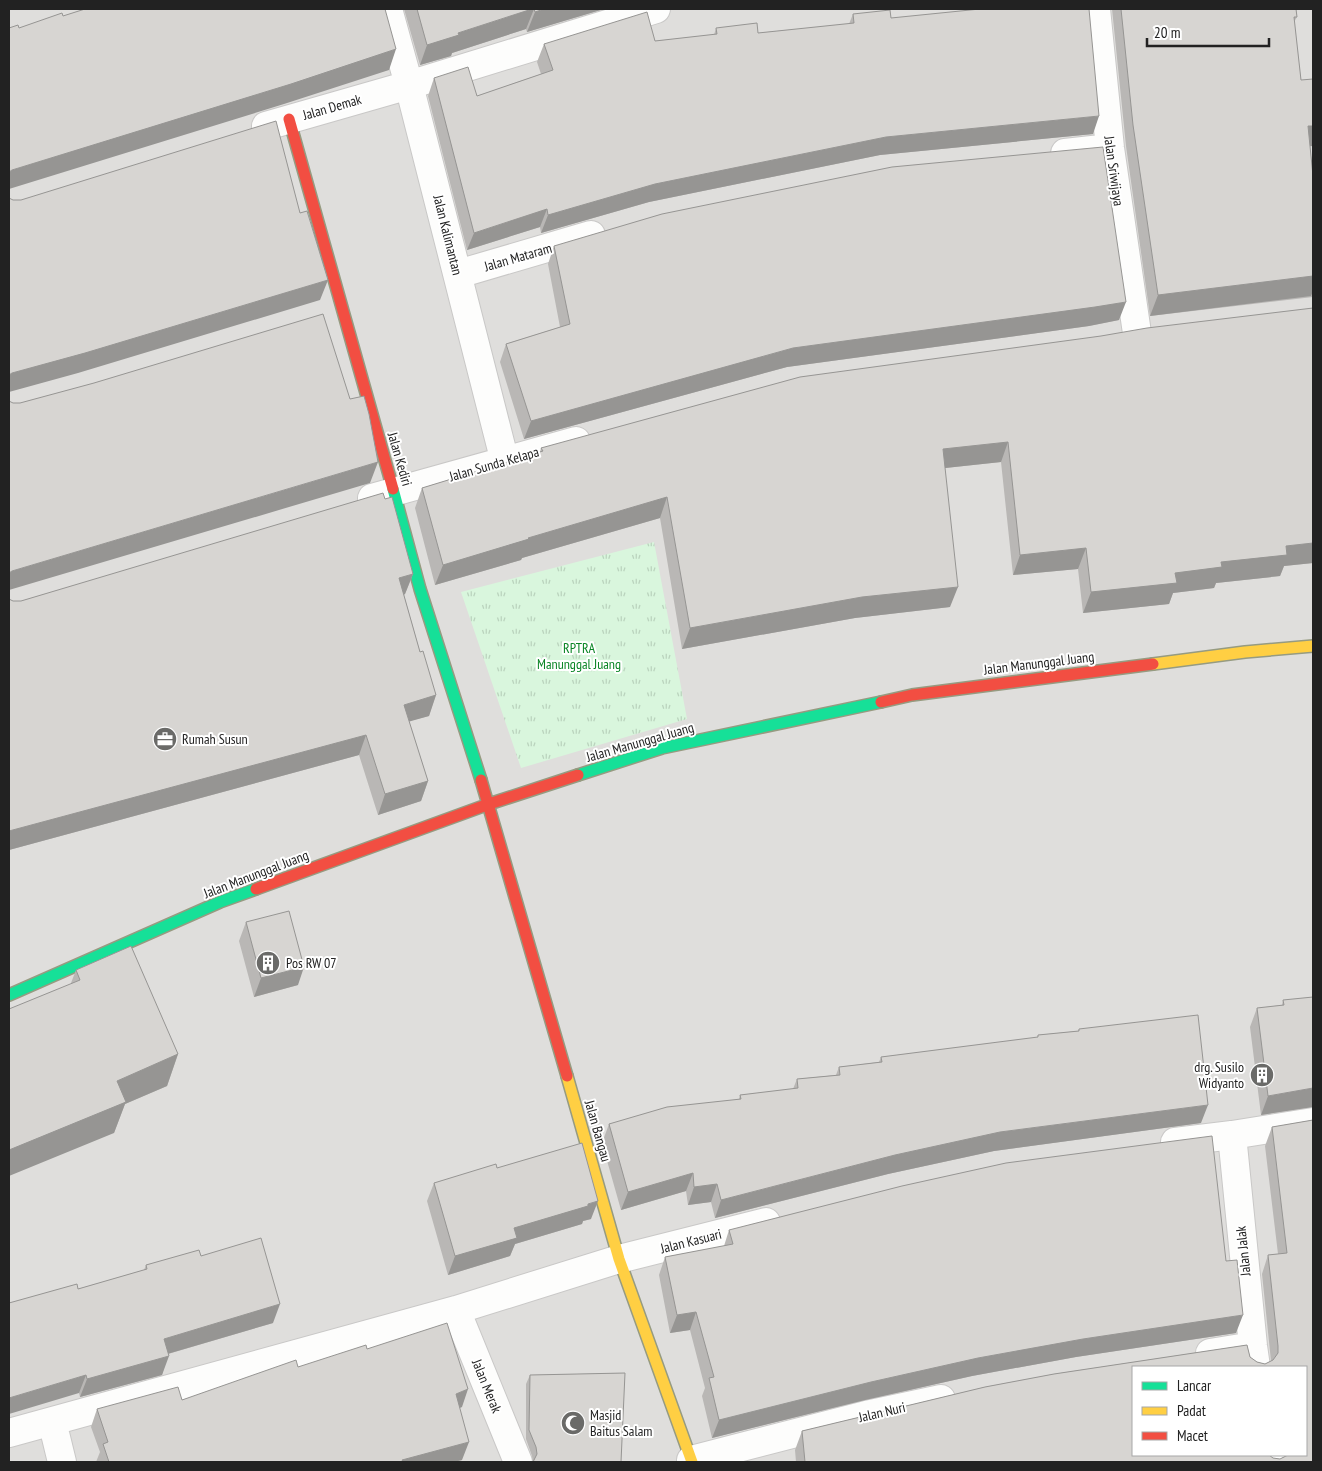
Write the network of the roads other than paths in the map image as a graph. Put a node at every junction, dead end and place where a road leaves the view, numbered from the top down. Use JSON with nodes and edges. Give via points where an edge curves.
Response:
{"nodes":[{"id":1,"x":388,"y":9,"type":"edge"},
{"id":2,"x":656,"y":9,"type":"edge"},
{"id":3,"x":1096,"y":9,"type":"edge"},
{"id":4,"x":409,"y":85,"type":"junction"},
{"id":5,"x":289,"y":119,"type":"junction"},
{"id":6,"x":242,"y":133,"type":"edge"},
{"id":7,"x":1110,"y":148,"type":"junction"},
{"id":8,"x":1041,"y":155,"type":"edge"},
{"id":9,"x":615,"y":228,"type":"edge"},
{"id":10,"x":458,"y":274,"type":"junction"},
{"id":11,"x":1110,"y":338,"type":"edge"},
{"id":12,"x":597,"y":435,"type":"edge"},
{"id":13,"x":505,"y":462,"type":"junction"},
{"id":14,"x":394,"y":492,"type":"junction"},
{"id":15,"x":347,"y":506,"type":"edge"},
{"id":16,"x":1313,"y":646,"type":"edge"},
{"id":17,"x":490,"y":804,"type":"junction"},
{"id":18,"x":9,"y":995,"type":"edge"},
{"id":19,"x":1313,"y":1122,"type":"edge"},
{"id":20,"x":1232,"y":1136,"type":"junction"},
{"id":21,"x":1153,"y":1145,"type":"edge"},
{"id":22,"x":785,"y":1217,"type":"edge"},
{"id":23,"x":619,"y":1260,"type":"junction"},
{"id":24,"x":456,"y":1310,"type":"junction"},
{"id":25,"x":1186,"y":1356,"type":"edge"},
{"id":26,"x":1254,"y":1357,"type":"edge"},
{"id":27,"x":967,"y":1393,"type":"edge"},
{"id":28,"x":52,"y":1421,"type":"junction"},
{"id":29,"x":9,"y":1433,"type":"edge"},
{"id":30,"x":692,"y":1461,"type":"edge"},
{"id":31,"x":62,"y":1462,"type":"edge"},
{"id":32,"x":518,"y":1462,"type":"edge"}],
"edges":[{"from":1,"to":4,"type":"street","name":"Jalan Kalimantan"},
{"from":2,"to":4,"type":"street","name":"Jalan Demak"},
{"from":3,"to":7,"type":"street","name":"Jalan Sriwijaya"},
{"from":4,"to":5,"type":"street","name":"Jalan Demak"},
{"from":4,"to":10,"type":"street","name":"Jalan Kalimantan"},
{"from":5,"to":6,"type":"street","name":"Jalan Demak"},
{"from":5,"to":14,"type":"street","name":"Jalan Kediri","via":[[333,313]]},
{"from":7,"to":8,"type":"street"},
{"from":7,"to":11,"type":"street","name":"Jalan Sriwijaya","via":[[1147,332]]},
{"from":9,"to":10,"type":"street","name":"Jalan Mataram"},
{"from":10,"to":13,"type":"street","name":"Jalan Kalimantan"},
{"from":12,"to":13,"type":"street","name":"Jalan Sunda Kelapa"},
{"from":13,"to":14,"type":"street","name":"Jalan Sunda Kelapa"},
{"from":14,"to":15,"type":"street","name":"Jalan Sunda Kelapa"},
{"from":14,"to":17,"type":"street","name":"Jalan Kediri","via":[[420,588]]},
{"from":16,"to":17,"type":"street","name":"Jalan Manunggal Juang","via":[[912,695],[662,748]]},
{"from":17,"to":18,"type":"street","name":"Jalan Manunggal Juang","via":[[220,902]]},
{"from":17,"to":23,"type":"street","name":"Jalan Bangau"},
{"from":19,"to":20,"type":"street"},
{"from":20,"to":21,"type":"street"},
{"from":20,"to":26,"type":"street","name":"Jalan Jalak"},
{"from":22,"to":23,"type":"street","name":"Jalan Kasuari"},
{"from":23,"to":24,"type":"street","name":"Jalan Kasuari"},
{"from":23,"to":30,"type":"street","name":"Jalan Bangau"},
{"from":24,"to":28,"type":"street","name":"Jalan Kasuari"},
{"from":24,"to":32,"type":"street","name":"Jalan Merak"},
{"from":25,"to":26,"type":"street"},
{"from":27,"to":30,"type":"street","name":"Jalan Nuri","via":[[866,1415]]},
{"from":28,"to":29,"type":"street","name":"Jalan Kasuari"},
{"from":28,"to":31,"type":"street"}]}
